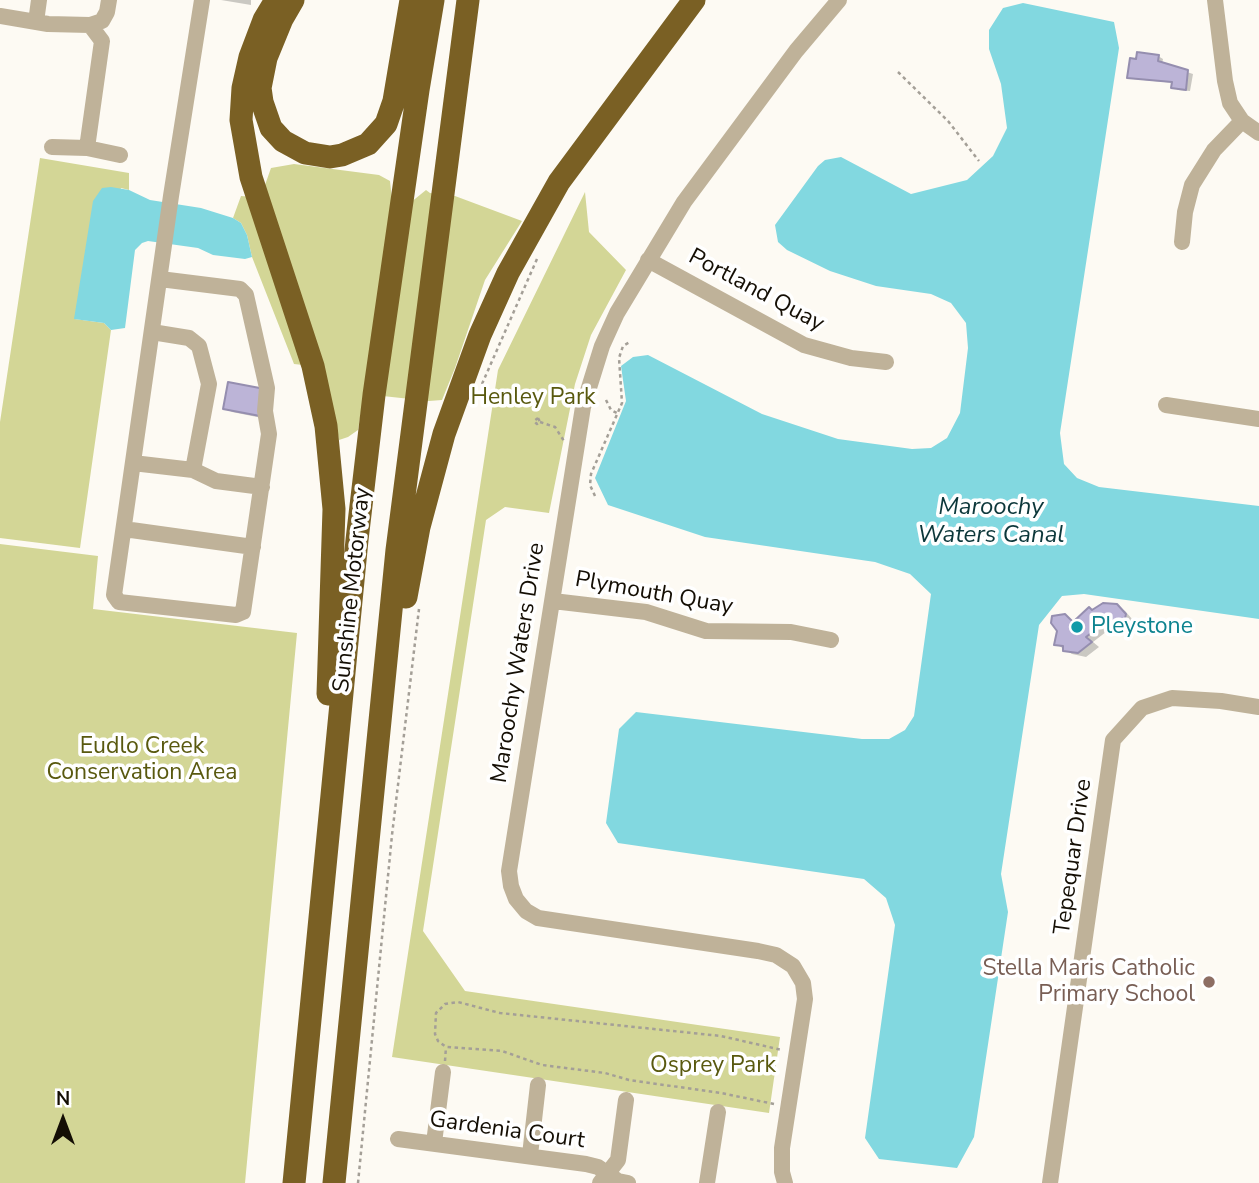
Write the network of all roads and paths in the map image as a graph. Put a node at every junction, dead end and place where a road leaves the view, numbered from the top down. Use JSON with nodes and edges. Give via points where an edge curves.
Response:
{"nodes":[{"id":1,"x":39,"y":0,"type":"edge"},
{"id":2,"x":109,"y":0,"type":"edge"},
{"id":3,"x":202,"y":0,"type":"edge"},
{"id":4,"x":276,"y":0,"type":"edge"},
{"id":5,"x":293,"y":0,"type":"edge"},
{"id":6,"x":411,"y":0,"type":"edge"},
{"id":7,"x":433,"y":0,"type":"edge"},
{"id":8,"x":468,"y":0,"type":"edge"},
{"id":9,"x":694,"y":0,"type":"edge"},
{"id":10,"x":839,"y":0,"type":"edge"},
{"id":11,"x":1215,"y":0,"type":"edge"},
{"id":12,"x":0,"y":16,"type":"edge"},
{"id":13,"x":36,"y":22,"type":"junction"},
{"id":14,"x":90,"y":24,"type":"junction"},
{"id":15,"x":898,"y":72,"type":"dead end"},
{"id":16,"x":1242,"y":121,"type":"junction"},
{"id":17,"x":1259,"y":133,"type":"edge"},
{"id":18,"x":52,"y":147,"type":"dead end"},
{"id":19,"x":87,"y":148,"type":"junction"},
{"id":20,"x":120,"y":155,"type":"dead end"},
{"id":21,"x":979,"y":161,"type":"dead end"},
{"id":22,"x":1182,"y":242,"type":"dead end"},
{"id":23,"x":537,"y":259,"type":"dead end"},
{"id":24,"x":648,"y":260,"type":"junction"},
{"id":25,"x":160,"y":279,"type":"junction"},
{"id":26,"x":152,"y":332,"type":"junction"},
{"id":27,"x":630,"y":342,"type":"dead end"},
{"id":28,"x":886,"y":362,"type":"dead end"},
{"id":29,"x":477,"y":394,"type":"dead end"},
{"id":30,"x":606,"y":401,"type":"dead end"},
{"id":31,"x":1166,"y":405,"type":"dead end"},
{"id":32,"x":618,"y":413,"type":"junction"},
{"id":33,"x":1259,"y":419,"type":"edge"},
{"id":34,"x":540,"y":422,"type":"dead end"},
{"id":35,"x":566,"y":444,"type":"dead end"},
{"id":36,"x":134,"y":463,"type":"junction"},
{"id":37,"x":192,"y":470,"type":"junction"},
{"id":38,"x":262,"y":487,"type":"junction"},
{"id":39,"x":595,"y":496,"type":"dead end"},
{"id":40,"x":124,"y":529,"type":"junction"},
{"id":41,"x":253,"y":547,"type":"junction"},
{"id":42,"x":553,"y":601,"type":"junction"},
{"id":43,"x":419,"y":608,"type":"dead end"},
{"id":44,"x":831,"y":640,"type":"dead end"},
{"id":45,"x":1259,"y":706,"type":"edge"},
{"id":46,"x":336,"y":749,"type":"junction"},
{"id":47,"x":374,"y":776,"type":"junction"},
{"id":48,"x":782,"y":1050,"type":"dead end"},
{"id":49,"x":443,"y":1072,"type":"dead end"},
{"id":50,"x":538,"y":1085,"type":"dead end"},
{"id":51,"x":626,"y":1100,"type":"dead end"},
{"id":52,"x":774,"y":1104,"type":"dead end"},
{"id":53,"x":718,"y":1112,"type":"dead end"},
{"id":54,"x":398,"y":1139,"type":"dead end"},
{"id":55,"x":434,"y":1143,"type":"junction"},
{"id":56,"x":530,"y":1155,"type":"junction"},
{"id":57,"x":604,"y":1178,"type":"edge"},
{"id":58,"x":294,"y":1183,"type":"edge"},
{"id":59,"x":334,"y":1183,"type":"edge"},
{"id":60,"x":358,"y":1183,"type":"edge"},
{"id":61,"x":628,"y":1183,"type":"edge"},
{"id":62,"x":707,"y":1183,"type":"edge"},
{"id":63,"x":785,"y":1183,"type":"edge"},
{"id":64,"x":1050,"y":1183,"type":"edge"}],
"edges":[{"from":1,"to":13,"type":"street"},
{"from":2,"to":14,"type":"street","via":[[102,21]]},
{"from":3,"to":25,"type":"street"},
{"from":4,"to":46,"type":"highway","via":[[250,57],[243,88],[242,129],[251,177],[313,366],[326,426],[334,509],[327,708]]},
{"from":5,"to":6,"type":"highway","via":[[266,58],[260,88],[265,114],[277,135],[292,147],[330,157],[368,144],[386,124]]},
{"from":7,"to":46,"type":"highway","name":"Sunshine Motorway","via":[[374,395]]},
{"from":8,"to":47,"type":"highway","name":"Sunshine Motorway","via":[[397,550]]},
{"from":9,"to":47,"type":"highway","via":[[559,182],[508,273],[480,335],[444,434],[419,527],[389,733]]},
{"from":10,"to":24,"type":"street","name":"Maroochy Waters Drive","via":[[713,160]]},
{"from":11,"to":16,"type":"street","via":[[1225,81],[1230,103]]},
{"from":12,"to":13,"type":"street"},
{"from":13,"to":14,"type":"street"},
{"from":14,"to":19,"type":"street","via":[[102,41]]},
{"from":15,"to":21,"type":"path","via":[[951,124]]},
{"from":16,"to":17,"type":"street"},
{"from":16,"to":22,"type":"street","via":[[1214,150],[1192,185]]},
{"from":18,"to":19,"type":"street"},
{"from":19,"to":20,"type":"street"},
{"from":23,"to":29,"type":"path"},
{"from":24,"to":28,"type":"street","name":"Portland Quay","via":[[804,345]]},
{"from":24,"to":42,"type":"street","name":"Maroochy Waters Drive","via":[[602,346],[583,407]]},
{"from":25,"to":26,"type":"street"},
{"from":25,"to":38,"type":"street","via":[[240,289],[246,295],[267,388],[269,434]]},
{"from":26,"to":36,"type":"street"},
{"from":26,"to":37,"type":"street","via":[[189,338],[199,346],[209,384]]},
{"from":27,"to":32,"type":"path","via":[[623,346],[619,358],[623,398]]},
{"from":30,"to":32,"type":"path"},
{"from":31,"to":33,"type":"street"},
{"from":32,"to":39,"type":"path","via":[[591,474]]},
{"from":34,"to":35,"type":"path","via":[[555,427]]},
{"from":36,"to":37,"type":"street"},
{"from":36,"to":40,"type":"street"},
{"from":37,"to":38,"type":"street","via":[[216,481]]},
{"from":38,"to":41,"type":"street"},
{"from":40,"to":41,"type":"street"},
{"from":40,"to":41,"type":"street","via":[[114,594],[118,602],[236,615],[243,612]]},
{"from":42,"to":44,"type":"street","name":"Plymouth Quay","via":[[646,612],[706,631],[791,632]]},
{"from":42,"to":63,"type":"street","name":"Maroochy Waters Drive","via":[[509,871],[516,899],[538,918],[758,951],[793,966],[805,999],[782,1148]]},
{"from":43,"to":60,"type":"path"},
{"from":45,"to":64,"type":"street","name":"Tepequar Drive","via":[[1172,698],[1143,708],[1114,740]]},
{"from":46,"to":58,"type":"highway","name":"Sunshine Motorway"},
{"from":47,"to":59,"type":"highway","name":"Sunshine Motorway"},
{"from":48,"to":52,"type":"path","via":[[721,1036],[500,1013],[458,1002],[445,1004],[436,1013],[438,1041],[446,1046],[502,1051],[542,1065]]},
{"from":49,"to":55,"type":"street"},
{"from":50,"to":56,"type":"street"},
{"from":51,"to":57,"type":"street","via":[[618,1160]]},
{"from":53,"to":62,"type":"street"},
{"from":54,"to":55,"type":"street","name":"Gardenia Court"},
{"from":55,"to":56,"type":"street","name":"Gardenia Court"},
{"from":56,"to":57,"type":"street","name":"Gardenia Court","via":[[598,1167]]},
{"from":57,"to":61,"type":"street","name":"Gardenia Court"}]}
